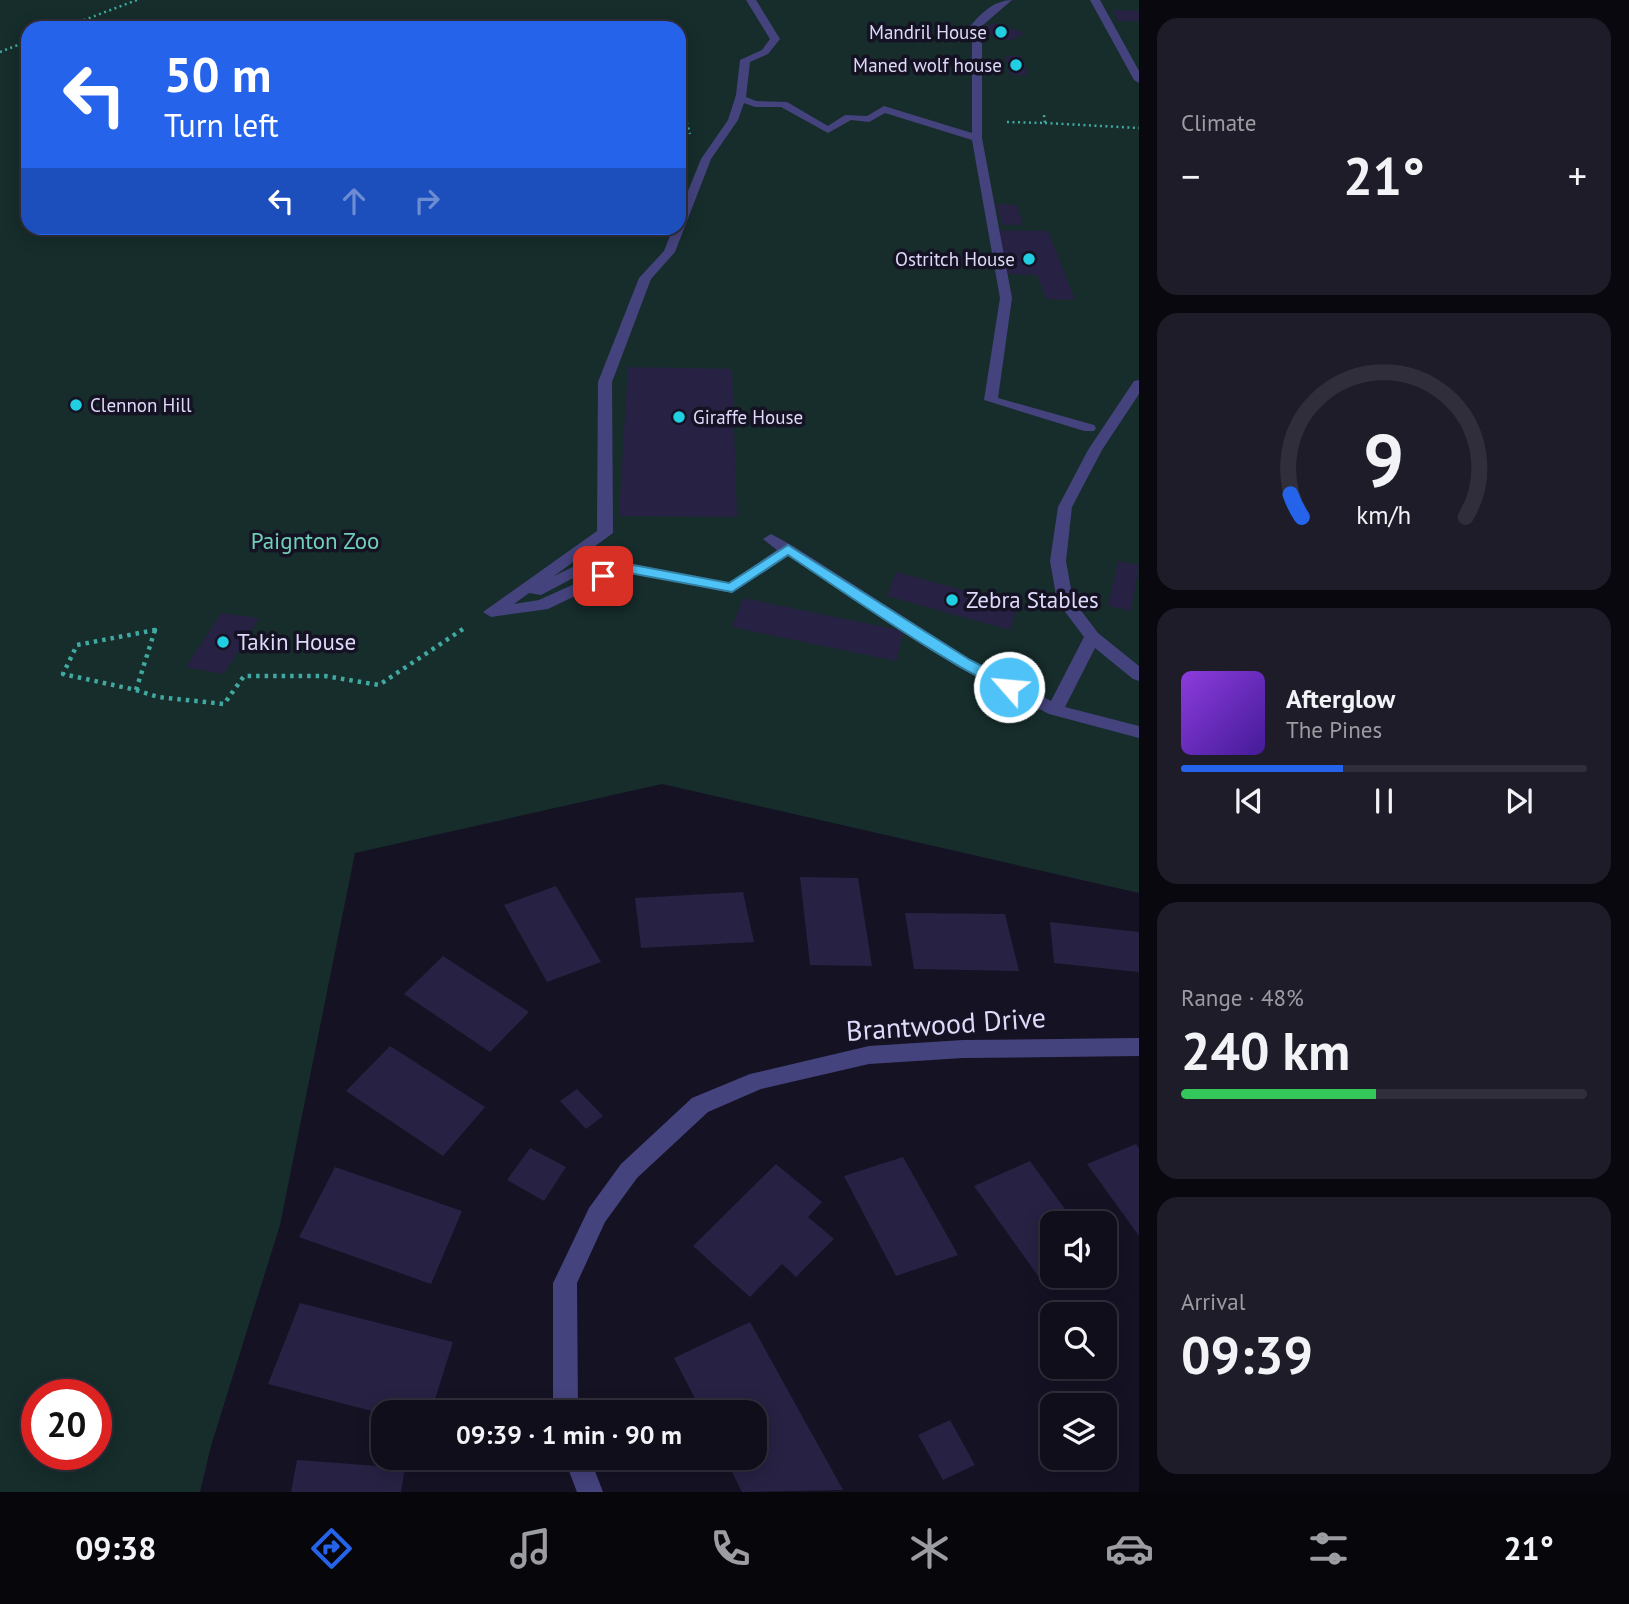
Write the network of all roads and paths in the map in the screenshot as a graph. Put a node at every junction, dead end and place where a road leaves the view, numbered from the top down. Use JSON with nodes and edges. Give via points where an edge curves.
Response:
{"nodes":[{"id":1,"x":137,"y":0,"type":"edge"},
{"id":2,"x":751,"y":0,"type":"edge"},
{"id":3,"x":1007,"y":0,"type":"edge"},
{"id":4,"x":1095,"y":0,"type":"edge"},
{"id":5,"x":82,"y":21,"type":"edge"},
{"id":6,"x":21,"y":44,"type":"edge"},
{"id":7,"x":0,"y":52,"type":"edge"},
{"id":8,"x":1139,"y":80,"type":"edge"},
{"id":9,"x":740,"y":98,"type":"junction"},
{"id":10,"x":1044,"y":115,"type":"dead end"},
{"id":11,"x":978,"y":121,"type":"junction"},
{"id":12,"x":1045,"y":123,"type":"junction"},
{"id":13,"x":1139,"y":128,"type":"edge"},
{"id":14,"x":977,"y":138,"type":"junction"},
{"id":15,"x":686,"y":209,"type":"edge"},
{"id":16,"x":676,"y":235,"type":"edge"},
{"id":17,"x":1139,"y":384,"type":"edge"},
{"id":18,"x":1089,"y":428,"type":"dead end"},
{"id":19,"x":771,"y":539,"type":"dead end"},
{"id":20,"x":788,"y":549,"type":"junction"},
{"id":21,"x":611,"y":554,"type":"dead end"},
{"id":22,"x":491,"y":612,"type":"junction"},
{"id":23,"x":1092,"y":637,"type":"junction"},
{"id":24,"x":1139,"y":675,"type":"edge"},
{"id":25,"x":136,"y":690,"type":"junction"},
{"id":26,"x":1055,"y":710,"type":"junction"},
{"id":27,"x":1139,"y":732,"type":"edge"},
{"id":28,"x":1139,"y":1047,"type":"edge"},
{"id":29,"x":565,"y":1400,"type":"edge"},
{"id":30,"x":582,"y":1470,"type":"edge"},
{"id":31,"x":590,"y":1492,"type":"edge"}],
"edges":[{"from":1,"to":5,"type":"path"},
{"from":2,"to":9,"type":"street","via":[[775,39],[765,52],[746,60]]},
{"from":3,"to":11,"type":"street","via":[[971,31],[977,44]]},
{"from":4,"to":8,"type":"street"},
{"from":6,"to":7,"type":"path"},
{"from":9,"to":14,"type":"street","via":[[755,104],[783,104],[828,130],[849,117],[869,119],[884,109]]},
{"from":9,"to":15,"type":"street","via":[[733,120],[706,159]]},
{"from":10,"to":12,"type":"path"},
{"from":11,"to":12,"type":"path"},
{"from":11,"to":14,"type":"street"},
{"from":12,"to":13,"type":"path"},
{"from":14,"to":18,"type":"street","via":[[1006,298],[991,400]]},
{"from":16,"to":22,"type":"street","via":[[669,252],[645,278],[606,382],[605,533]]},
{"from":17,"to":23,"type":"street","via":[[1095,450],[1065,507],[1058,561],[1065,601]]},
{"from":19,"to":20,"type":"street"},
{"from":20,"to":22,"type":"street","via":[[732,588],[623,567],[542,605]]},
{"from":20,"to":26,"type":"street","via":[[964,663]]},
{"from":21,"to":22,"type":"street"},
{"from":22,"to":25,"type":"path","via":[[379,685],[325,676],[244,676],[224,704]]},
{"from":23,"to":24,"type":"street"},
{"from":23,"to":26,"type":"street"},
{"from":25,"to":25,"type":"path","via":[[155,630],[77,645],[63,674]]},
{"from":26,"to":27,"type":"street"},
{"from":28,"to":29,"type":"street","name":"Brantwood Drive","via":[[869,1055],[758,1080],[700,1105],[629,1171],[597,1215],[565,1283]]},
{"from":30,"to":31,"type":"street"}]}
